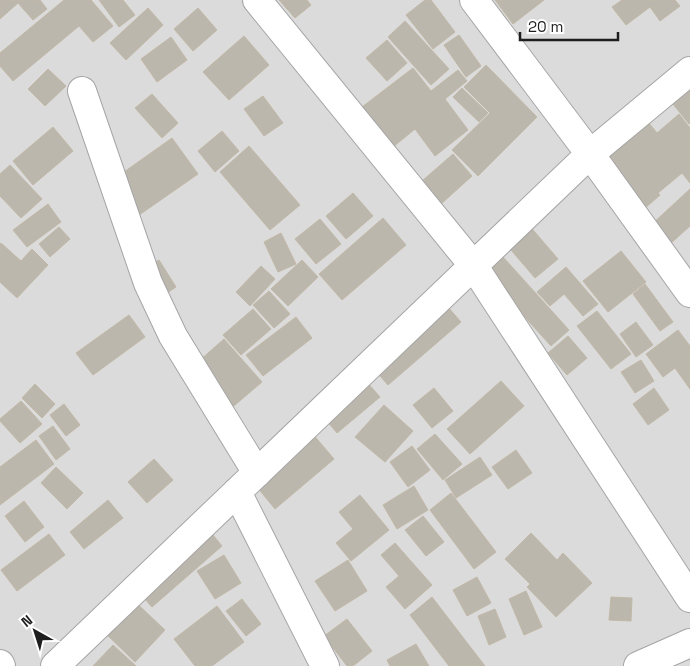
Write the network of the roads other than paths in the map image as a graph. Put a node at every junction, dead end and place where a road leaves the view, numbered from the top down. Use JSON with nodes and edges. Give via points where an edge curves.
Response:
{"nodes":[{"id":1,"x":257,"y":0,"type":"edge"},
{"id":2,"x":474,"y":0,"type":"edge"},
{"id":3,"x":690,"y":70,"type":"edge"},
{"id":4,"x":82,"y":91,"type":"dead end"},
{"id":5,"x":590,"y":154,"type":"junction"},
{"id":6,"x":473,"y":265,"type":"junction"},
{"id":7,"x":690,"y":292,"type":"edge"},
{"id":8,"x":257,"y":473,"type":"junction"},
{"id":9,"x":237,"y":492,"type":"junction"},
{"id":10,"x":690,"y":598,"type":"edge"},
{"id":11,"x":690,"y":643,"type":"edge"},
{"id":12,"x":55,"y":666,"type":"edge"},
{"id":13,"x":325,"y":666,"type":"edge"},
{"id":14,"x":638,"y":666,"type":"edge"}],
"edges":[{"from":1,"to":6,"type":"street"},
{"from":2,"to":5,"type":"street"},
{"from":3,"to":5,"type":"street"},
{"from":4,"to":8,"type":"street","via":[[148,283],[173,336]]},
{"from":5,"to":6,"type":"street"},
{"from":5,"to":7,"type":"street"},
{"from":6,"to":8,"type":"street"},
{"from":6,"to":10,"type":"street"},
{"from":8,"to":9,"type":"street"},
{"from":9,"to":12,"type":"street"},
{"from":9,"to":13,"type":"street"},
{"from":11,"to":14,"type":"street"}]}
